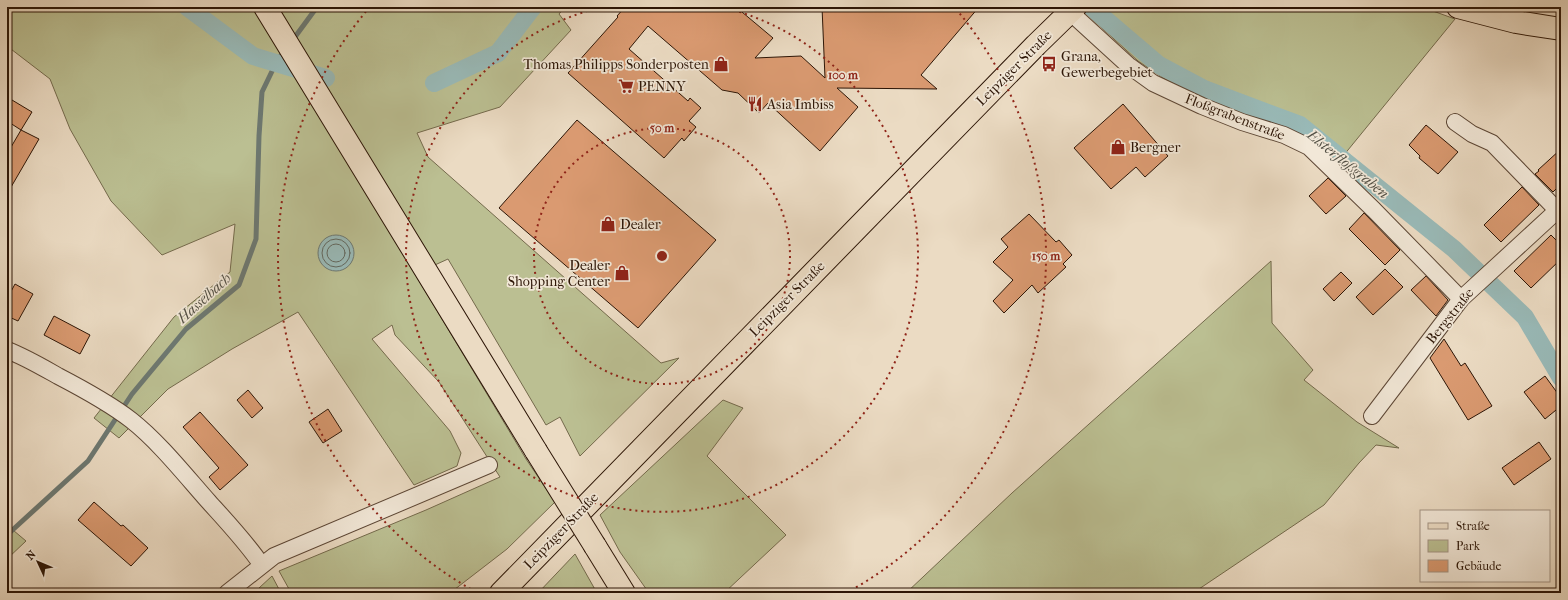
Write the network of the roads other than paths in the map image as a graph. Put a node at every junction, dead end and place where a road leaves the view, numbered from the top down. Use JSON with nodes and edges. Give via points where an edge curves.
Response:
{"nodes":[{"id":1,"x":265,"y":7,"type":"edge"},
{"id":2,"x":1458,"y":7,"type":"edge"},
{"id":3,"x":1073,"y":10,"type":"edge"},
{"id":4,"x":1561,"y":29,"type":"edge"},
{"id":5,"x":1455,"y":122,"type":"dead end"},
{"id":6,"x":1559,"y":208,"type":"edge"},
{"id":7,"x":1462,"y":299,"type":"junction"},
{"id":8,"x":7,"y":350,"type":"edge"},
{"id":9,"x":1372,"y":416,"type":"dead end"},
{"id":10,"x":489,"y":465,"type":"dead end"},
{"id":11,"x":261,"y":564,"type":"junction"},
{"id":12,"x":234,"y":591,"type":"edge"},
{"id":13,"x":501,"y":593,"type":"edge"},
{"id":14,"x":624,"y":593,"type":"edge"}],
"edges":[{"from":1,"to":14,"type":"main road","bridge":true},
{"from":2,"to":4,"type":"main road","via":[[1516,22]]},
{"from":3,"to":7,"type":"street","name":"Floßgrabenstraße","via":[[1128,65],[1153,83],[1202,106],[1284,135],[1309,147]]},
{"from":3,"to":13,"type":"main road","name":"Leipziger Straße"},
{"from":5,"to":6,"type":"street","name":"Bergstraße","via":[[1492,144]]},
{"from":6,"to":7,"type":"street","name":"Bergstraße"},
{"from":7,"to":9,"type":"street","name":"Bergstraße"},
{"from":8,"to":11,"type":"street","via":[[111,406],[132,421],[160,448]]},
{"from":10,"to":11,"type":"street","via":[[284,550]]},
{"from":11,"to":12,"type":"street"}]}
